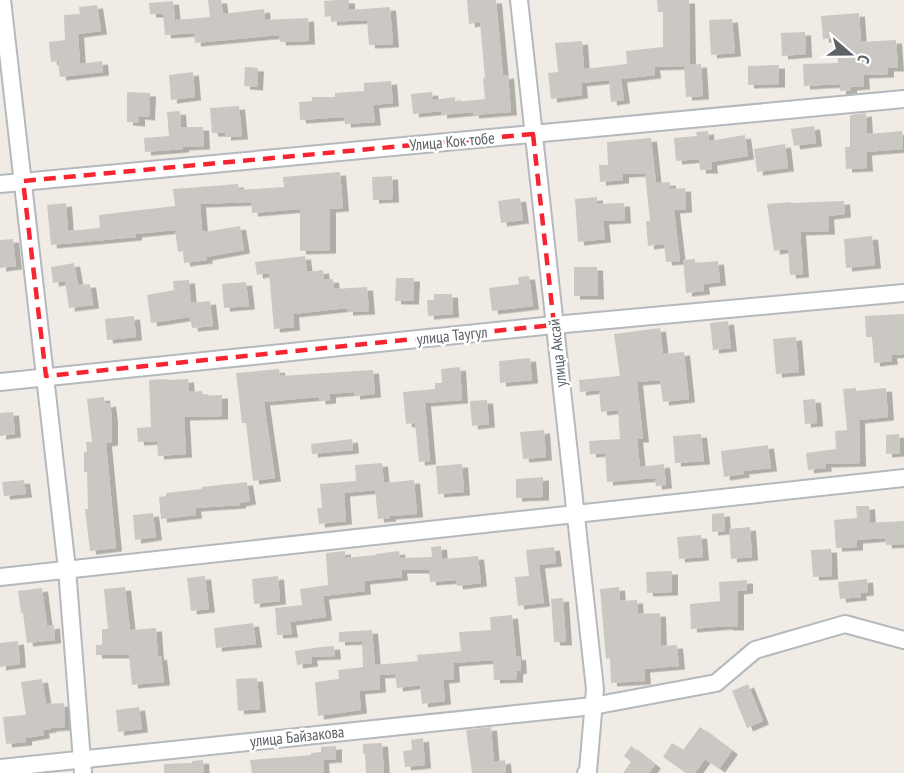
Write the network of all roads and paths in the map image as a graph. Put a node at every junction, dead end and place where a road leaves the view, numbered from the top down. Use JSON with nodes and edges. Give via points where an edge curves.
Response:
{"nodes":[{"id":1,"x":2,"y":0,"type":"edge"},
{"id":2,"x":519,"y":0,"type":"edge"},
{"id":3,"x":904,"y":99,"type":"edge"},
{"id":4,"x":533,"y":134,"type":"junction"},
{"id":5,"x":23,"y":181,"type":"junction"},
{"id":6,"x":0,"y":184,"type":"edge"},
{"id":7,"x":904,"y":292,"type":"edge"},
{"id":8,"x":554,"y":325,"type":"junction"},
{"id":9,"x":46,"y":376,"type":"junction"},
{"id":10,"x":0,"y":382,"type":"edge"},
{"id":11,"x":904,"y":478,"type":"edge"},
{"id":12,"x":575,"y":514,"type":"junction"},
{"id":13,"x":67,"y":569,"type":"junction"},
{"id":14,"x":0,"y":577,"type":"edge"},
{"id":15,"x":904,"y":640,"type":"edge"},
{"id":16,"x":593,"y":706,"type":"junction"},
{"id":17,"x":82,"y":766,"type":"edge"},
{"id":18,"x":0,"y":768,"type":"edge"},
{"id":19,"x":586,"y":773,"type":"edge"}],
"edges":[{"from":1,"to":5,"type":"street"},
{"from":2,"to":4,"type":"street","name":"улица Аксай"},
{"from":3,"to":4,"type":"street","name":"Улица Кок тобе"},
{"from":4,"to":5,"type":"street","name":"Улица Кок тобе"},
{"from":4,"to":8,"type":"street","name":"улица Аксай"},
{"from":5,"to":6,"type":"street","name":"Улица Кок тобе"},
{"from":5,"to":9,"type":"street"},
{"from":7,"to":8,"type":"street","name":"улица Таугул"},
{"from":8,"to":9,"type":"street","name":"улица Таугул"},
{"from":8,"to":12,"type":"street","name":"улица Аксай"},
{"from":9,"to":10,"type":"street","name":"улица Таугул"},
{"from":9,"to":13,"type":"street"},
{"from":11,"to":12,"type":"street"},
{"from":12,"to":13,"type":"street"},
{"from":12,"to":16,"type":"street","name":"улица Аксай"},
{"from":13,"to":14,"type":"street"},
{"from":13,"to":17,"type":"street"},
{"from":15,"to":16,"type":"street","name":"улица Байзакова","via":[[845,624],[755,650],[716,683]]},
{"from":16,"to":17,"type":"street","name":"улица Байзакова"},
{"from":16,"to":19,"type":"street","name":"улица Аксай"},
{"from":17,"to":18,"type":"street","name":"улица Байзакова"}]}
